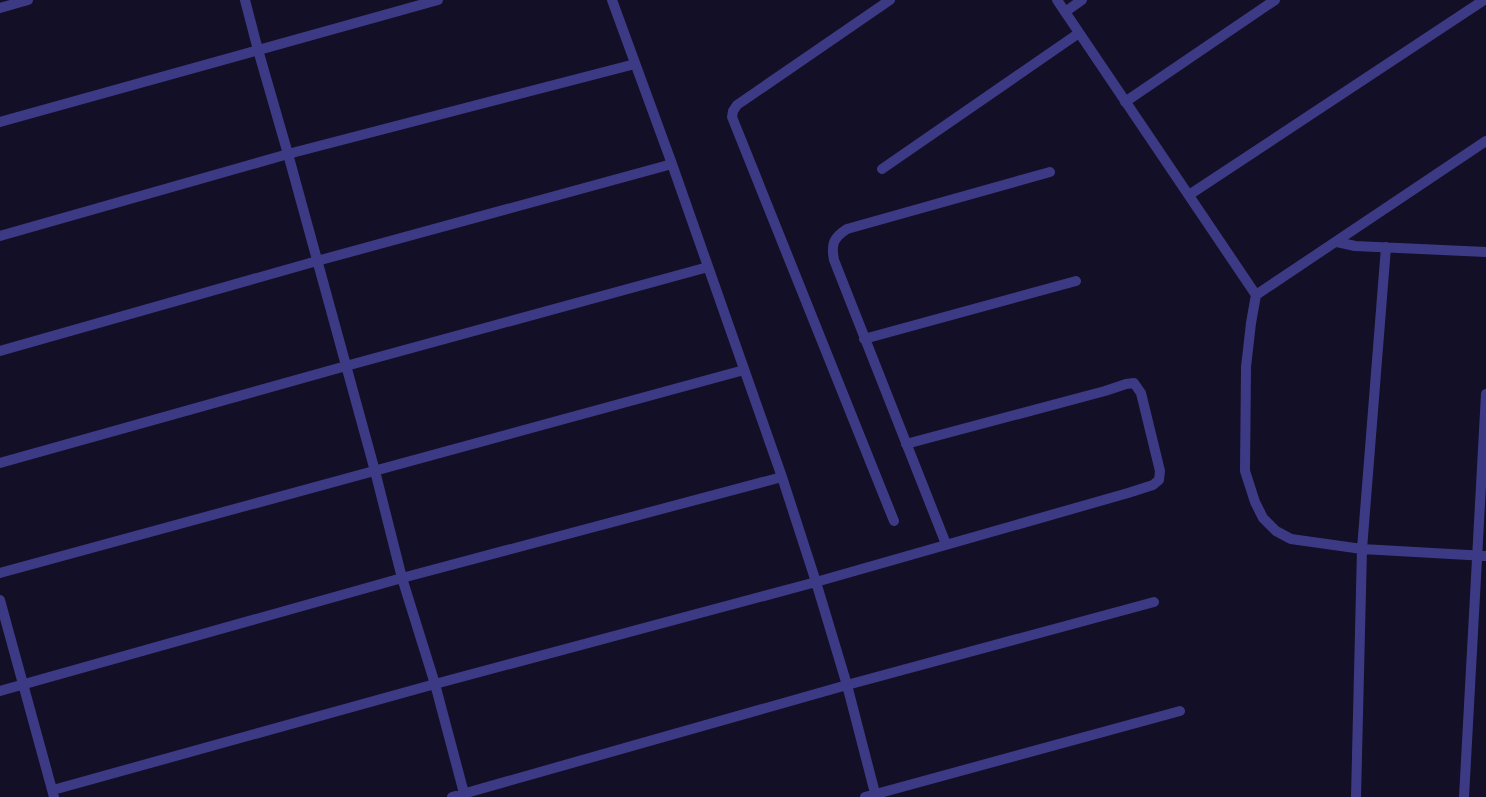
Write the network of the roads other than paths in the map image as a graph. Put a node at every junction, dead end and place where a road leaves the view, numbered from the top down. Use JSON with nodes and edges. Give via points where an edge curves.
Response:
{"nodes":[{"id":1,"x":28,"y":0,"type":"edge"},
{"id":2,"x":246,"y":0,"type":"edge"},
{"id":3,"x":438,"y":0,"type":"edge"},
{"id":4,"x":612,"y":0,"type":"edge"},
{"id":5,"x":890,"y":0,"type":"edge"},
{"id":6,"x":1057,"y":0,"type":"edge"},
{"id":7,"x":1082,"y":0,"type":"edge"},
{"id":8,"x":1275,"y":0,"type":"edge"},
{"id":9,"x":1484,"y":0,"type":"edge"},
{"id":10,"x":0,"y":8,"type":"edge"},
{"id":11,"x":1065,"y":12,"type":"junction"},
{"id":12,"x":1079,"y":32,"type":"junction"},
{"id":13,"x":258,"y":50,"type":"junction"},
{"id":14,"x":635,"y":64,"type":"junction"},
{"id":15,"x":1126,"y":102,"type":"junction"},
{"id":16,"x":0,"y":122,"type":"edge"},
{"id":17,"x":1486,"y":141,"type":"edge"},
{"id":18,"x":288,"y":154,"type":"junction"},
{"id":19,"x":672,"y":164,"type":"junction"},
{"id":20,"x":882,"y":169,"type":"dead end"},
{"id":21,"x":1050,"y":172,"type":"dead end"},
{"id":22,"x":1189,"y":195,"type":"junction"},
{"id":23,"x":0,"y":236,"type":"edge"},
{"id":24,"x":1336,"y":242,"type":"junction"},
{"id":25,"x":1386,"y":247,"type":"junction"},
{"id":26,"x":1486,"y":252,"type":"edge"},
{"id":27,"x":317,"y":261,"type":"junction"},
{"id":28,"x":708,"y":267,"type":"junction"},
{"id":29,"x":1076,"y":281,"type":"dead end"},
{"id":30,"x":1256,"y":295,"type":"junction"},
{"id":31,"x":864,"y":339,"type":"junction"},
{"id":32,"x":0,"y":351,"type":"edge"},
{"id":33,"x":346,"y":366,"type":"junction"},
{"id":34,"x":744,"y":370,"type":"junction"},
{"id":35,"x":1486,"y":394,"type":"edge"},
{"id":36,"x":906,"y":444,"type":"junction"},
{"id":37,"x":0,"y":463,"type":"edge"},
{"id":38,"x":375,"y":471,"type":"junction"},
{"id":39,"x":782,"y":477,"type":"junction"},
{"id":40,"x":894,"y":521,"type":"dead end"},
{"id":41,"x":946,"y":544,"type":"junction"},
{"id":42,"x":1362,"y":549,"type":"junction"},
{"id":43,"x":1482,"y":556,"type":"edge"},
{"id":44,"x":0,"y":573,"type":"edge"},
{"id":45,"x":402,"y":578,"type":"junction"},
{"id":46,"x":816,"y":582,"type":"junction"},
{"id":47,"x":0,"y":600,"type":"edge"},
{"id":48,"x":1154,"y":602,"type":"dead end"},
{"id":49,"x":435,"y":684,"type":"junction"},
{"id":50,"x":23,"y":685,"type":"junction"},
{"id":51,"x":847,"y":685,"type":"junction"},
{"id":52,"x":0,"y":691,"type":"edge"},
{"id":53,"x":1180,"y":711,"type":"dead end"},
{"id":54,"x":54,"y":794,"type":"edge"},
{"id":55,"x":464,"y":795,"type":"edge"},
{"id":56,"x":872,"y":796,"type":"edge"},
{"id":57,"x":452,"y":797,"type":"edge"},
{"id":58,"x":1356,"y":797,"type":"edge"},
{"id":59,"x":1464,"y":797,"type":"edge"}],
"edges":[{"from":1,"to":10,"type":"street"},
{"from":2,"to":13,"type":"street"},
{"from":3,"to":13,"type":"street"},
{"from":4,"to":14,"type":"street"},
{"from":5,"to":40,"type":"street","via":[[738,105],[732,117]]},
{"from":6,"to":11,"type":"street"},
{"from":7,"to":11,"type":"street"},
{"from":8,"to":15,"type":"street"},
{"from":9,"to":22,"type":"street"},
{"from":11,"to":12,"type":"street"},
{"from":12,"to":15,"type":"street"},
{"from":12,"to":20,"type":"street"},
{"from":13,"to":16,"type":"street"},
{"from":13,"to":18,"type":"street"},
{"from":14,"to":18,"type":"street"},
{"from":14,"to":19,"type":"street"},
{"from":15,"to":22,"type":"street"},
{"from":17,"to":24,"type":"street"},
{"from":18,"to":23,"type":"street"},
{"from":18,"to":27,"type":"street"},
{"from":19,"to":27,"type":"street"},
{"from":19,"to":28,"type":"street"},
{"from":21,"to":31,"type":"street","via":[[847,229],[837,236],[832,252],[834,260]]},
{"from":22,"to":30,"type":"street"},
{"from":24,"to":25,"type":"street","via":[[1355,246]]},
{"from":24,"to":30,"type":"street"},
{"from":25,"to":26,"type":"street"},
{"from":25,"to":42,"type":"street"},
{"from":27,"to":32,"type":"street"},
{"from":27,"to":33,"type":"street"},
{"from":28,"to":33,"type":"street"},
{"from":28,"to":34,"type":"street"},
{"from":29,"to":31,"type":"street"},
{"from":30,"to":42,"type":"street","via":[[1246,367],[1244,471],[1255,502],[1263,518],[1276,532],[1291,539]]},
{"from":31,"to":36,"type":"street"},
{"from":33,"to":37,"type":"street"},
{"from":33,"to":38,"type":"street"},
{"from":34,"to":38,"type":"street"},
{"from":34,"to":39,"type":"street"},
{"from":35,"to":43,"type":"street"},
{"from":36,"to":41,"type":"street"},
{"from":36,"to":41,"type":"street","via":[[1105,392],[1126,384],[1134,383],[1141,393],[1160,471],[1159,480],[1153,485]]},
{"from":38,"to":44,"type":"street"},
{"from":38,"to":45,"type":"street"},
{"from":39,"to":45,"type":"street"},
{"from":39,"to":46,"type":"street"},
{"from":41,"to":46,"type":"street"},
{"from":42,"to":43,"type":"street"},
{"from":42,"to":58,"type":"street"},
{"from":43,"to":59,"type":"street"},
{"from":45,"to":49,"type":"street"},
{"from":45,"to":50,"type":"street"},
{"from":46,"to":49,"type":"street"},
{"from":46,"to":51,"type":"street"},
{"from":47,"to":50,"type":"street"},
{"from":48,"to":51,"type":"street"},
{"from":49,"to":54,"type":"street"},
{"from":49,"to":55,"type":"street"},
{"from":50,"to":52,"type":"street"},
{"from":50,"to":54,"type":"street"},
{"from":51,"to":55,"type":"street"},
{"from":51,"to":56,"type":"street"},
{"from":53,"to":56,"type":"street"},
{"from":55,"to":57,"type":"street"}]}
